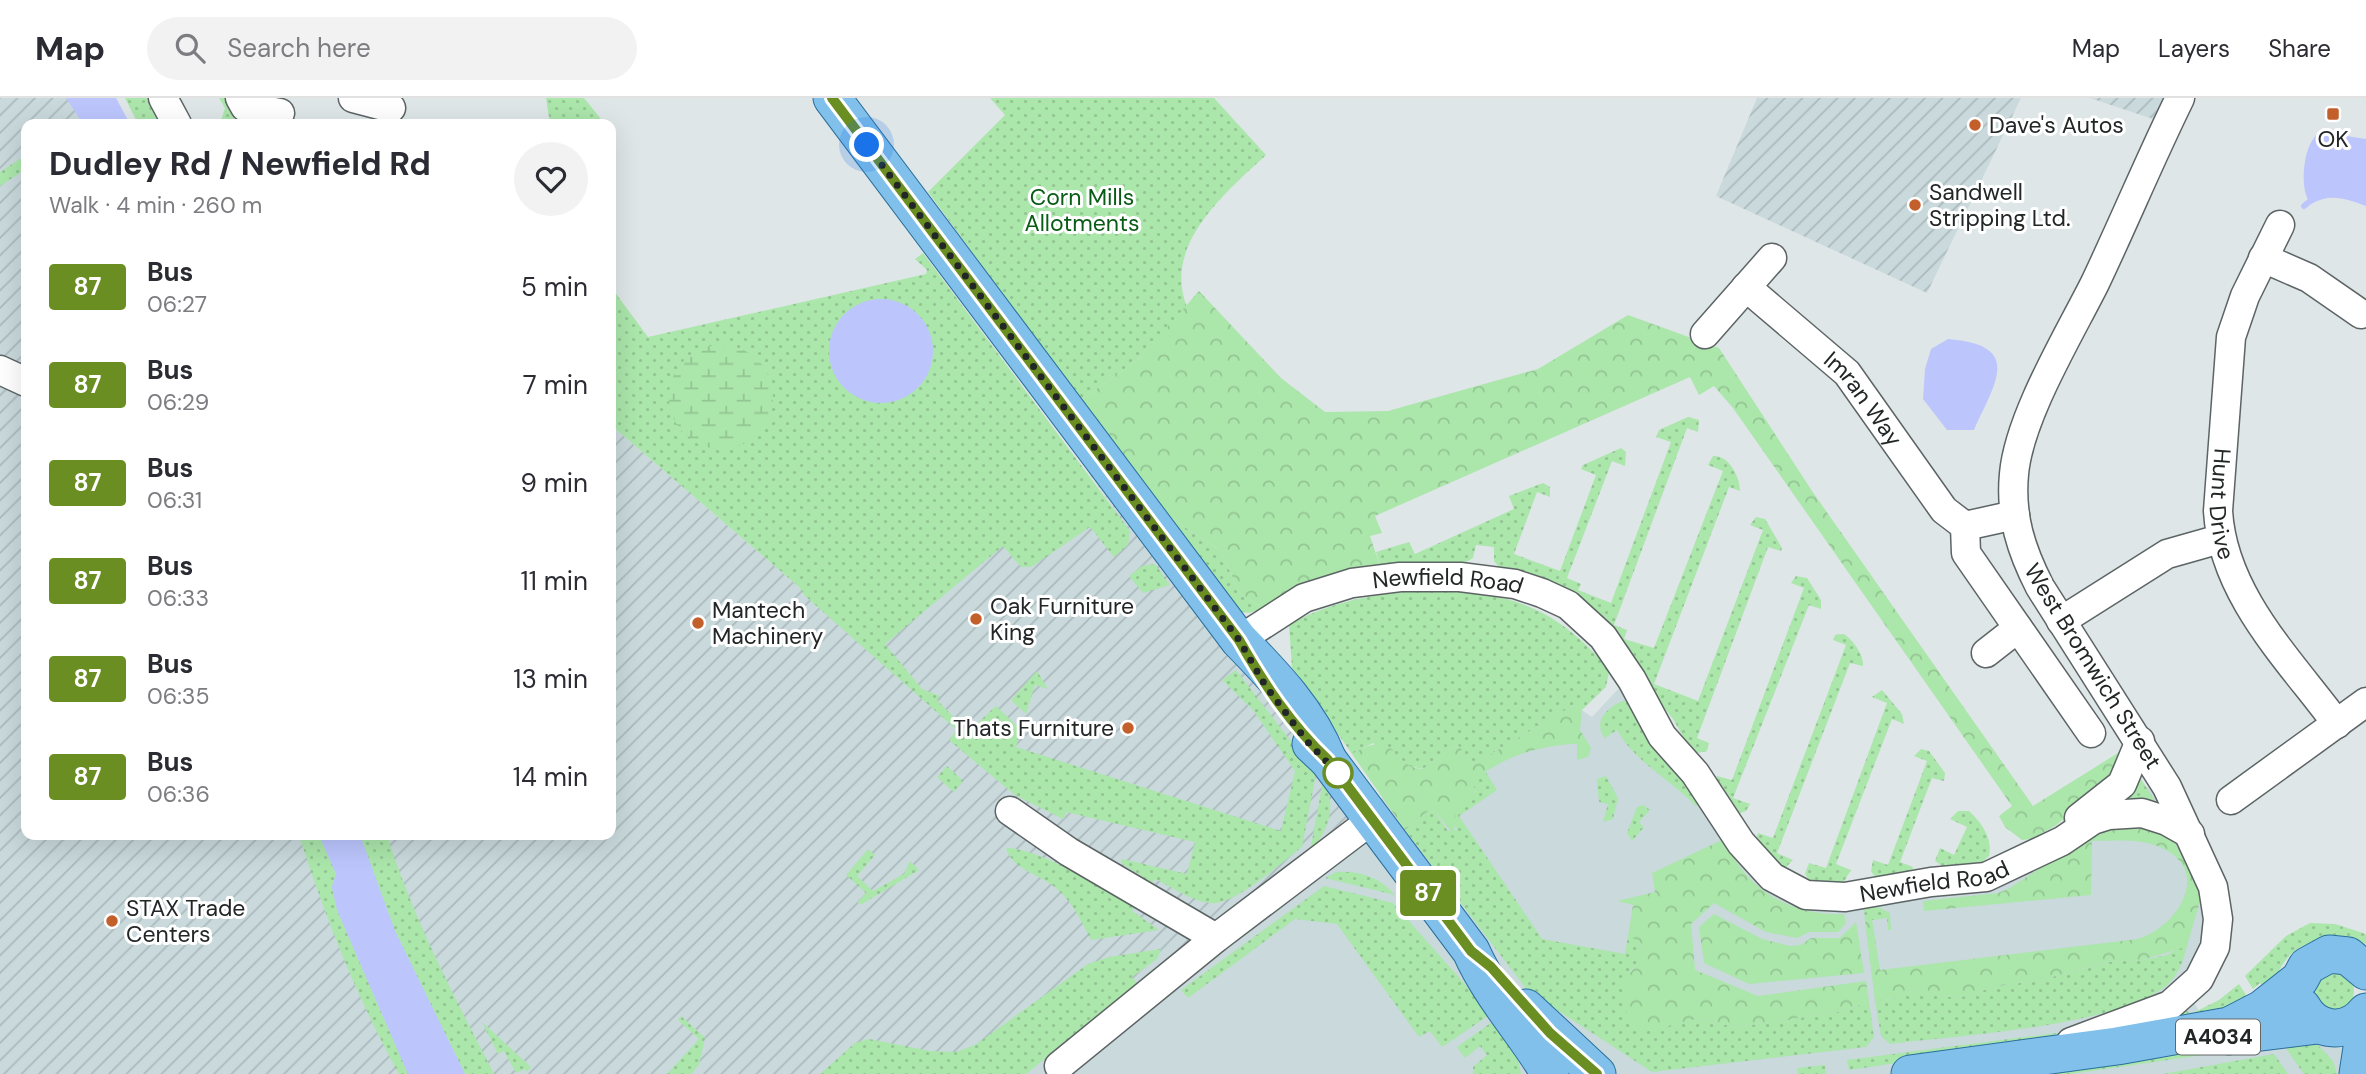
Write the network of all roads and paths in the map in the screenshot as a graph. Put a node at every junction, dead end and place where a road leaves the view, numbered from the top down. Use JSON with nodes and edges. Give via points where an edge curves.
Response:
{"nodes":[{"id":1,"x":163,"y":98,"type":"edge"},
{"id":2,"x":240,"y":98,"type":"edge"},
{"id":3,"x":353,"y":98,"type":"edge"},
{"id":4,"x":832,"y":98,"type":"edge"},
{"id":5,"x":2179,"y":98,"type":"edge"},
{"id":6,"x":390,"y":110,"type":"edge"},
{"id":7,"x":280,"y":113,"type":"dead end"},
{"id":8,"x":174,"y":119,"type":"edge"},
{"id":9,"x":2280,"y":225,"type":"dead end"},
{"id":10,"x":1772,"y":258,"type":"dead end"},
{"id":11,"x":2263,"y":258,"type":"junction"},
{"id":12,"x":1746,"y":287,"type":"junction"},
{"id":13,"x":2361,"y":314,"type":"dead end"},
{"id":14,"x":1705,"y":334,"type":"dead end"},
{"id":15,"x":0,"y":370,"type":"edge"},
{"id":16,"x":21,"y":380,"type":"edge"},
{"id":17,"x":2015,"y":515,"type":"junction"},
{"id":18,"x":1965,"y":526,"type":"junction"},
{"id":19,"x":2220,"y":540,"type":"junction"},
{"id":20,"x":2061,"y":621,"type":"junction"},
{"id":21,"x":2018,"y":628,"type":"junction"},
{"id":22,"x":1239,"y":640,"type":"junction"},
{"id":23,"x":1986,"y":653,"type":"dead end"},
{"id":24,"x":2366,"y":702,"type":"edge"},
{"id":25,"x":2337,"y":724,"type":"junction"},
{"id":26,"x":2091,"y":733,"type":"dead end"},
{"id":27,"x":2140,"y":741,"type":"junction"},
{"id":28,"x":2231,"y":800,"type":"dead end"},
{"id":29,"x":1010,"y":811,"type":"dead end"},
{"id":30,"x":1373,"y":819,"type":"junction"},
{"id":31,"x":2190,"y":834,"type":"junction"},
{"id":32,"x":2019,"y":861,"type":"junction"},
{"id":33,"x":1216,"y":938,"type":"junction"},
{"id":34,"x":1471,"y":951,"type":"junction"},
{"id":35,"x":2360,"y":962,"type":"edge"},
{"id":36,"x":2300,"y":979,"type":"junction"},
{"id":37,"x":2366,"y":1012,"type":"edge"},
{"id":38,"x":2366,"y":1022,"type":"edge"},
{"id":39,"x":2323,"y":1027,"type":"junction"},
{"id":40,"x":2117,"y":1046,"type":"junction"},
{"id":41,"x":2026,"y":1059,"type":"junction"},
{"id":42,"x":1059,"y":1066,"type":"dead end"},
{"id":43,"x":1550,"y":1074,"type":"edge"},
{"id":44,"x":1597,"y":1074,"type":"edge"},
{"id":45,"x":1910,"y":1074,"type":"edge"},
{"id":46,"x":2343,"y":1074,"type":"edge"},
{"id":47,"x":2358,"y":1074,"type":"edge"}],
"edges":[{"from":1,"to":8,"type":"street"},
{"from":2,"to":7,"type":"street","via":[[245,107]]},
{"from":3,"to":6,"type":"street"},
{"from":4,"to":22,"type":"main road"},
{"from":5,"to":17,"type":"street","name":"West Bromwich Street","via":[[2031,415],[2014,472]]},
{"from":9,"to":11,"type":"street","name":"Hunt Drive"},
{"from":10,"to":12,"type":"street"},
{"from":11,"to":13,"type":"street","via":[[2308,278]]},
{"from":11,"to":19,"type":"street","name":"Hunt Drive","via":[[2231,337],[2218,511]]},
{"from":12,"to":14,"type":"street"},
{"from":12,"to":18,"type":"street","name":"Imran Way","via":[[1847,373],[1944,510]]},
{"from":15,"to":16,"type":"street"},
{"from":17,"to":18,"type":"street"},
{"from":17,"to":20,"type":"street","name":"West Bromwich Street","via":[[2026,560]]},
{"from":18,"to":21,"type":"street","via":[[1966,553]]},
{"from":19,"to":20,"type":"street","via":[[2167,554]]},
{"from":19,"to":25,"type":"street","name":"Hunt Drive","via":[[2240,593]]},
{"from":20,"to":27,"type":"street","name":"West Bromwich Street"},
{"from":21,"to":23,"type":"street"},
{"from":21,"to":26,"type":"street"},
{"from":22,"to":30,"type":"main road","via":[[1306,740],[1328,760]]},
{"from":22,"to":32,"type":"street","name":"Newfield Road","via":[[1304,598],[1329,588],[1400,577],[1515,584],[1568,605],[1602,637],[1668,721],[1695,773],[1772,877],[1806,895],[1845,897],[1986,877]]},
{"from":24,"to":25,"type":"street"},
{"from":25,"to":28,"type":"street"},
{"from":27,"to":31,"type":"street","name":"West Bromwich Street"},
{"from":27,"to":32,"type":"street","name":"Newfield Road","via":[[2122,784]]},
{"from":29,"to":33,"type":"street","via":[[1069,852]]},
{"from":30,"to":33,"type":"street"},
{"from":30,"to":34,"type":"main road"},
{"from":31,"to":32,"type":"street","name":"Newfield Road","via":[[2142,813],[2109,815]]},
{"from":31,"to":41,"type":"street","name":"West Bromwich Street","via":[[2213,887],[2218,919],[2215,947],[2199,979],[2170,1005]]},
{"from":33,"to":42,"type":"street"},
{"from":34,"to":43,"type":"main road","via":[[1484,978]]},
{"from":34,"to":44,"type":"main road"},
{"from":35,"to":36,"type":"main road","number":"A4034","via":[[2329,954],[2307,966]]},
{"from":36,"to":39,"type":"main road","via":[[2303,1010]]},
{"from":36,"to":40,"type":"main road","number":"A4034","via":[[2262,1009],[2228,1026]]},
{"from":37,"to":39,"type":"main road","number":"A4034","via":[[2345,1028]]},
{"from":38,"to":47,"type":"main road"},
{"from":39,"to":40,"type":"main road","number":"A4034","via":[[2296,1025],[2160,1046]]},
{"from":39,"to":46,"type":"main road"},
{"from":40,"to":41,"type":"main road","number":"A4034"},
{"from":41,"to":45,"type":"main road","number":"A4034"}]}
